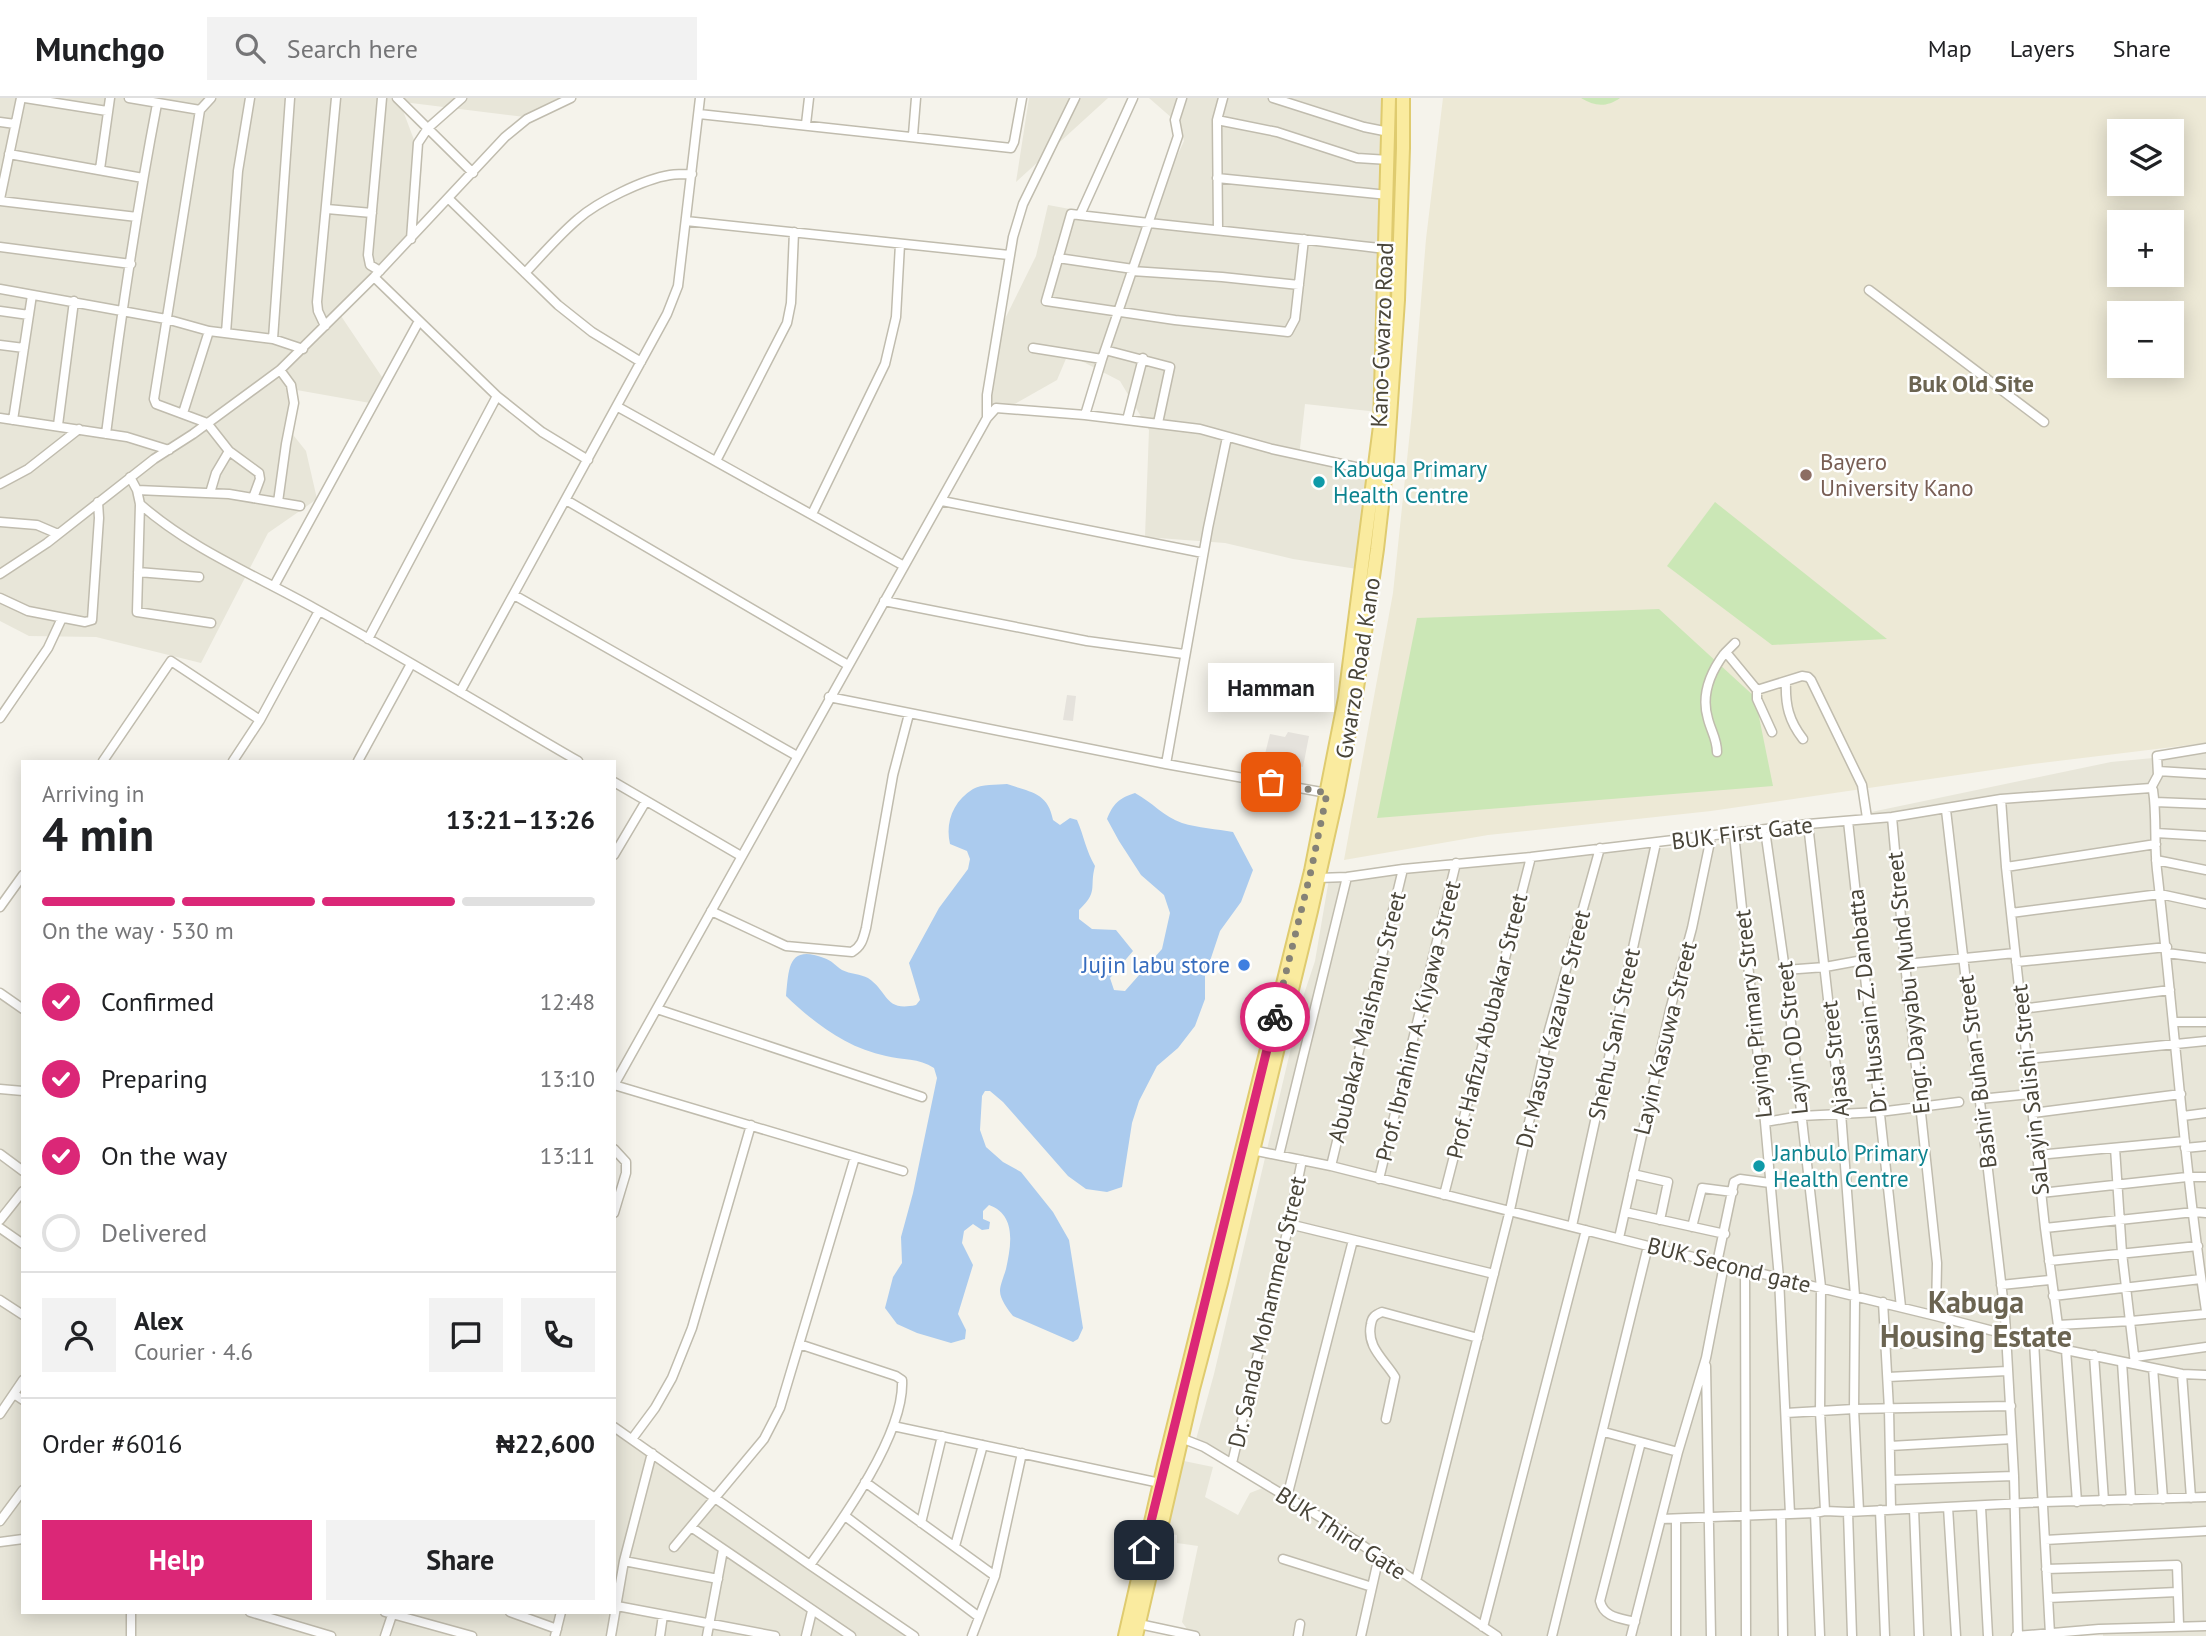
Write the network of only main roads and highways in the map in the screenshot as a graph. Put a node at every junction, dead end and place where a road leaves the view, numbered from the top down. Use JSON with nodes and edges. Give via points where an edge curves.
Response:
{"nodes":[{"id":1,"x":1389,"y":98,"type":"edge"},
{"id":2,"x":1403,"y":98,"type":"edge"},
{"id":3,"x":1342,"y":741,"type":"junction"},
{"id":4,"x":1145,"y":1572,"type":"junction"},
{"id":5,"x":1138,"y":1630,"type":"edge"},
{"id":6,"x":1125,"y":1636,"type":"edge"}],
"edges":[{"from":1,"to":3,"type":"main road","name":"Kano-Gwarzo Road","via":[[1380,426]]},
{"from":2,"to":3,"type":"main road","name":"Gwarzo Road Kano","via":[[1398,300],[1387,461],[1364,643]]},
{"from":3,"to":4,"type":"main road","name":"Kano-Gwarzo Road","via":[[1160,1483]]},
{"from":3,"to":4,"type":"main road","name":"Gwarzo Road Kano","via":[[1318,878],[1221,1283]]},
{"from":4,"to":5,"type":"main road","name":"Gwarzo Road Kano"},
{"from":4,"to":6,"type":"main road","name":"Kano-Gwarzo Road"}]}
